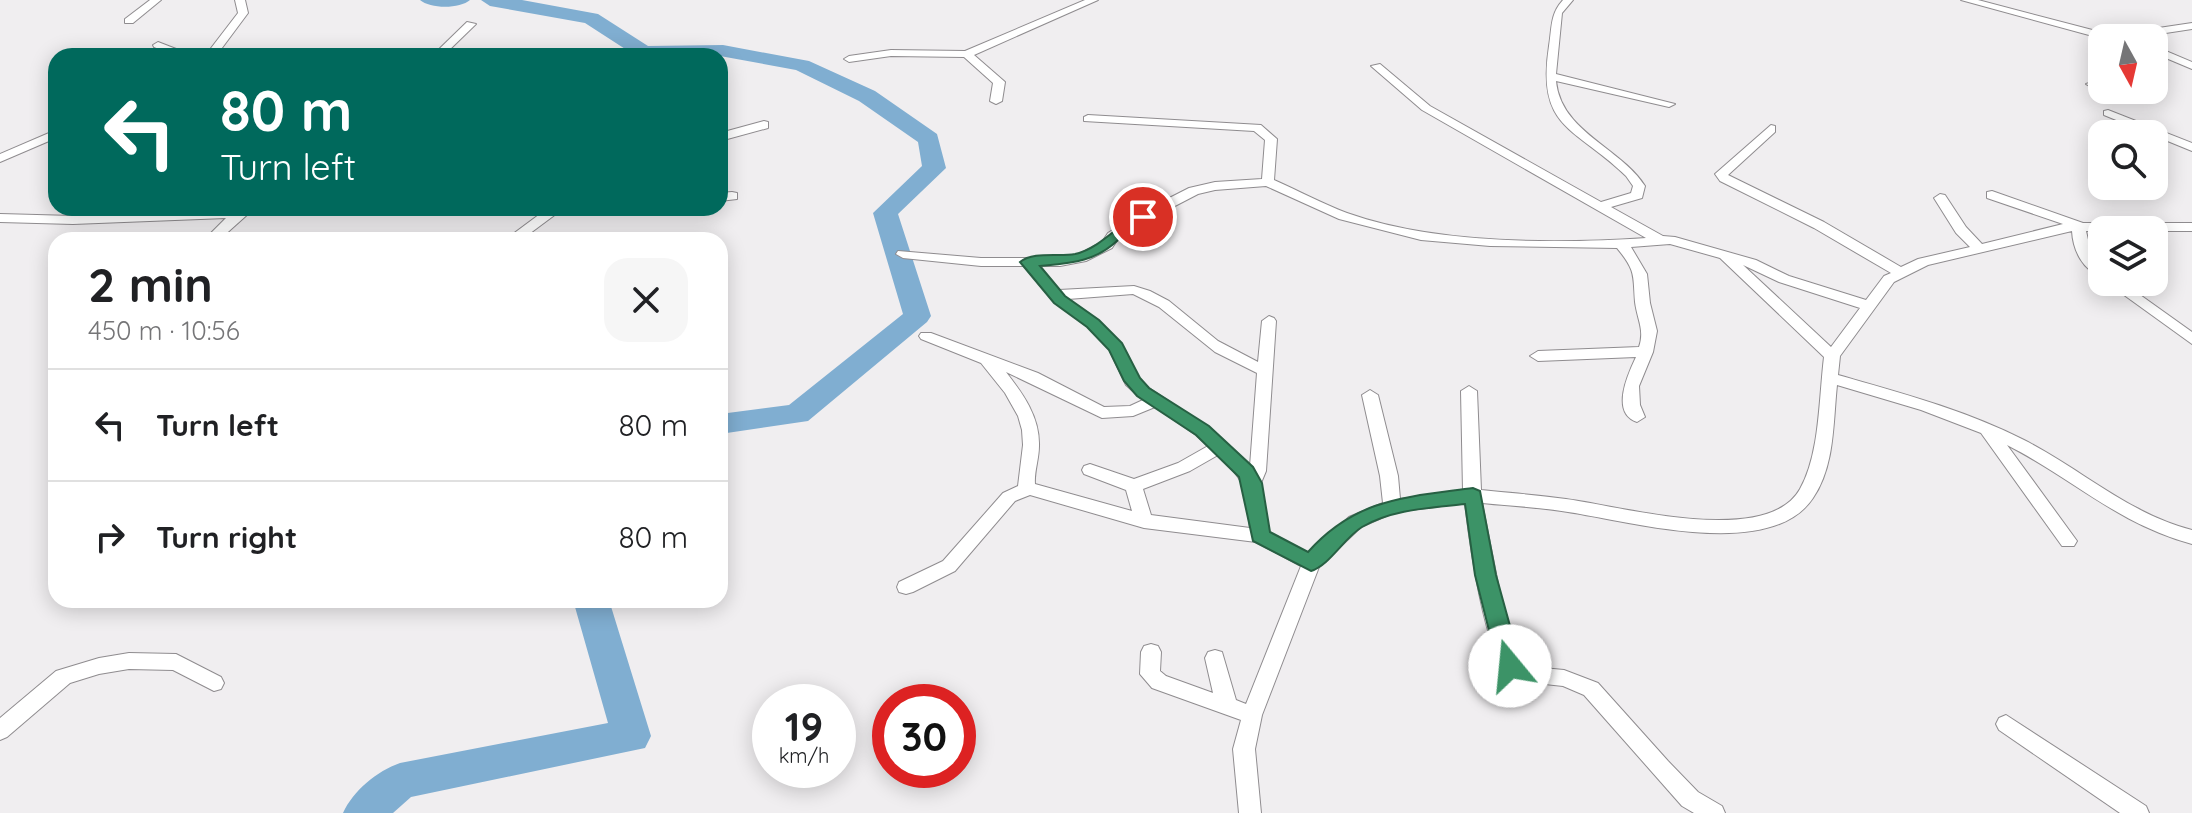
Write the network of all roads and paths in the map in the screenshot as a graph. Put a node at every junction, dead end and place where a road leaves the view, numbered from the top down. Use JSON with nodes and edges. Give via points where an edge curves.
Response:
{"nodes":[{"id":1,"x":156,"y":0,"type":"edge"},
{"id":2,"x":240,"y":0,"type":"edge"},
{"id":3,"x":1093,"y":0,"type":"edge"},
{"id":4,"x":1568,"y":0,"type":"edge"},
{"id":5,"x":1968,"y":0,"type":"edge"},
{"id":6,"x":1977,"y":0,"type":"edge"},
{"id":7,"x":129,"y":21,"type":"dead end"},
{"id":8,"x":471,"y":24,"type":"dead end"},
{"id":9,"x":2192,"y":26,"type":"edge"},
{"id":10,"x":2168,"y":30,"type":"edge"},
{"id":11,"x":2088,"y":32,"type":"edge"},
{"id":12,"x":158,"y":45,"type":"dead end"},
{"id":13,"x":165,"y":48,"type":"edge"},
{"id":14,"x":216,"y":48,"type":"edge"},
{"id":15,"x":446,"y":48,"type":"edge"},
{"id":16,"x":967,"y":54,"type":"junction"},
{"id":17,"x":2168,"y":55,"type":"edge"},
{"id":18,"x":849,"y":59,"type":"dead end"},
{"id":19,"x":1376,"y":66,"type":"dead end"},
{"id":20,"x":2192,"y":66,"type":"edge"},
{"id":21,"x":1551,"y":76,"type":"junction"},
{"id":22,"x":996,"y":101,"type":"dead end"},
{"id":23,"x":1669,"y":104,"type":"dead end"},
{"id":24,"x":2108,"y":113,"type":"dead end"},
{"id":25,"x":1088,"y":119,"type":"dead end"},
{"id":26,"x":764,"y":125,"type":"dead end"},
{"id":27,"x":1771,"y":129,"type":"dead end"},
{"id":28,"x":728,"y":135,"type":"edge"},
{"id":29,"x":48,"y":137,"type":"edge"},
{"id":30,"x":2192,"y":147,"type":"edge"},
{"id":31,"x":0,"y":158,"type":"edge"},
{"id":32,"x":1268,"y":182,"type":"junction"},
{"id":33,"x":1992,"y":195,"type":"dead end"},
{"id":34,"x":1940,"y":198,"type":"dead end"},
{"id":35,"x":1601,"y":206,"type":"junction"},
{"id":36,"x":149,"y":216,"type":"edge"},
{"id":37,"x":237,"y":216,"type":"edge"},
{"id":38,"x":546,"y":216,"type":"edge"},
{"id":39,"x":0,"y":218,"type":"edge"},
{"id":40,"x":2082,"y":227,"type":"junction"},
{"id":41,"x":2192,"y":227,"type":"edge"},
{"id":42,"x":220,"y":232,"type":"edge"},
{"id":43,"x":523,"y":232,"type":"edge"},
{"id":44,"x":1658,"y":239,"type":"junction"},
{"id":45,"x":1620,"y":243,"type":"junction"},
{"id":46,"x":1978,"y":247,"type":"junction"},
{"id":47,"x":903,"y":254,"type":"dead end"},
{"id":48,"x":1722,"y":254,"type":"junction"},
{"id":49,"x":2088,"y":261,"type":"edge"},
{"id":50,"x":1028,"y":262,"type":"junction"},
{"id":51,"x":1901,"y":273,"type":"junction"},
{"id":52,"x":1784,"y":279,"type":"junction"},
{"id":53,"x":1056,"y":295,"type":"junction"},
{"id":54,"x":2132,"y":296,"type":"edge"},
{"id":55,"x":1867,"y":305,"type":"junction"},
{"id":56,"x":1781,"y":306,"type":"junction"},
{"id":57,"x":1269,"y":321,"type":"dead end"},
{"id":58,"x":926,"y":336,"type":"dead end"},
{"id":59,"x":2192,"y":339,"type":"edge"},
{"id":60,"x":1644,"y":352,"type":"junction"},
{"id":61,"x":1538,"y":356,"type":"dead end"},
{"id":62,"x":1832,"y":356,"type":"junction"},
{"id":63,"x":987,"y":360,"type":"junction"},
{"id":64,"x":1267,"y":371,"type":"junction"},
{"id":65,"x":1830,"y":378,"type":"junction"},
{"id":66,"x":1469,"y":391,"type":"dead end"},
{"id":67,"x":1370,"y":395,"type":"dead end"},
{"id":68,"x":1156,"y":400,"type":"junction"},
{"id":69,"x":1637,"y":417,"type":"dead end"},
{"id":70,"x":1987,"y":429,"type":"junction"},
{"id":71,"x":1220,"y":447,"type":"junction"},
{"id":72,"x":1090,"y":470,"type":"dead end"},
{"id":73,"x":1252,"y":483,"type":"junction"},
{"id":74,"x":1134,"y":486,"type":"junction"},
{"id":75,"x":1029,"y":488,"type":"junction"},
{"id":76,"x":1473,"y":496,"type":"junction"},
{"id":77,"x":1392,"y":506,"type":"junction"},
{"id":78,"x":1144,"y":521,"type":"junction"},
{"id":79,"x":1260,"y":536,"type":"junction"},
{"id":80,"x":2192,"y":537,"type":"edge"},
{"id":81,"x":2068,"y":541,"type":"dead end"},
{"id":82,"x":1311,"y":563,"type":"junction"},
{"id":83,"x":906,"y":587,"type":"dead end"},
{"id":84,"x":1151,"y":652,"type":"dead end"},
{"id":85,"x":1215,"y":658,"type":"dead end"},
{"id":86,"x":214,"y":683,"type":"dead end"},
{"id":87,"x":1227,"y":707,"type":"junction"},
{"id":88,"x":1252,"y":715,"type":"junction"},
{"id":89,"x":2006,"y":724,"type":"dead end"},
{"id":90,"x":0,"y":731,"type":"edge"},
{"id":91,"x":1250,"y":813,"type":"edge"},
{"id":92,"x":1714,"y":813,"type":"edge"},
{"id":93,"x":2138,"y":813,"type":"edge"}],
"edges":[{"from":1,"to":7,"type":"street"},
{"from":2,"to":14,"type":"street","via":[[243,13]]},
{"from":3,"to":16,"type":"street"},
{"from":4,"to":21,"type":"street","via":[[1557,12]]},
{"from":5,"to":6,"type":"street"},
{"from":5,"to":11,"type":"street"},
{"from":8,"to":15,"type":"street"},
{"from":9,"to":10,"type":"street"},
{"from":12,"to":13,"type":"street"},
{"from":16,"to":18,"type":"street","via":[[891,53]]},
{"from":16,"to":22,"type":"street","via":[[999,82]]},
{"from":17,"to":20,"type":"street"},
{"from":19,"to":35,"type":"street","via":[[1426,108]]},
{"from":21,"to":23,"type":"street"},
{"from":21,"to":35,"type":"street","via":[[1559,113],[1639,186],[1637,195]]},
{"from":24,"to":30,"type":"street"},
{"from":25,"to":32,"type":"street","via":[[1257,128],[1271,139]]},
{"from":26,"to":28,"type":"street"},
{"from":27,"to":51,"type":"street","via":[[1721,174],[1724,178]]},
{"from":29,"to":31,"type":"street"},
{"from":32,"to":45,"type":"street","via":[[1344,216],[1421,236]]},
{"from":32,"to":50,"type":"street","via":[[1194,191],[1123,228],[1095,252],[1060,262]]},
{"from":33,"to":40,"type":"street"},
{"from":34,"to":46,"type":"street"},
{"from":35,"to":44,"type":"street"},
{"from":36,"to":39,"type":"street"},
{"from":37,"to":42,"type":"street"},
{"from":38,"to":43,"type":"street"},
{"from":40,"to":41,"type":"street"},
{"from":40,"to":46,"type":"street"},
{"from":40,"to":49,"type":"street","via":[[2078,243]]},
{"from":44,"to":45,"type":"street"},
{"from":44,"to":48,"type":"street"},
{"from":45,"to":60,"type":"street","via":[[1637,262],[1643,287],[1650,329]]},
{"from":46,"to":51,"type":"street"},
{"from":47,"to":50,"type":"street","via":[[948,261]]},
{"from":48,"to":52,"type":"street"},
{"from":48,"to":56,"type":"street"},
{"from":50,"to":53,"type":"street"},
{"from":51,"to":55,"type":"street"},
{"from":52,"to":55,"type":"street"},
{"from":52,"to":56,"type":"street"},
{"from":53,"to":64,"type":"street","via":[[1144,292],[1212,344]]},
{"from":53,"to":68,"type":"street","via":[[1116,347],[1132,381]]},
{"from":54,"to":59,"type":"street"},
{"from":55,"to":62,"type":"street"},
{"from":56,"to":62,"type":"street"},
{"from":57,"to":64,"type":"street"},
{"from":58,"to":63,"type":"street"},
{"from":60,"to":61,"type":"street"},
{"from":60,"to":69,"type":"street","via":[[1629,388]]},
{"from":62,"to":65,"type":"street"},
{"from":63,"to":68,"type":"street","via":[[1102,413],[1133,411]]},
{"from":63,"to":75,"type":"street","via":[[1029,417]]},
{"from":64,"to":73,"type":"street","via":[[1258,471]]},
{"from":65,"to":70,"type":"street"},
{"from":65,"to":76,"type":"street","via":[[1820,463],[1806,496],[1781,516],[1746,526],[1685,526],[1566,505]]},
{"from":66,"to":76,"type":"street","via":[[1466,447]]},
{"from":67,"to":77,"type":"street"},
{"from":68,"to":71,"type":"street"},
{"from":70,"to":80,"type":"street","via":[[2132,513]]},
{"from":70,"to":81,"type":"street"},
{"from":71,"to":73,"type":"street"},
{"from":71,"to":74,"type":"street"},
{"from":72,"to":74,"type":"street"},
{"from":73,"to":79,"type":"street"},
{"from":74,"to":78,"type":"street"},
{"from":75,"to":78,"type":"street"},
{"from":75,"to":83,"type":"street","via":[[1009,497],[949,566]]},
{"from":76,"to":77,"type":"street"},
{"from":76,"to":92,"type":"street","via":[[1498,629],[1516,674],[1564,678],[1591,689],[1680,789]]},
{"from":77,"to":82,"type":"street","via":[[1355,522]]},
{"from":78,"to":79,"type":"street"},
{"from":79,"to":82,"type":"street"},
{"from":82,"to":88,"type":"street"},
{"from":84,"to":87,"type":"street","via":[[1150,674],[1159,682]]},
{"from":85,"to":87,"type":"street"},
{"from":86,"to":90,"type":"street","via":[[176,662],[99,666],[63,677]]},
{"from":87,"to":88,"type":"street"},
{"from":88,"to":91,"type":"street","via":[[1244,749]]},
{"from":89,"to":93,"type":"street"}]}
